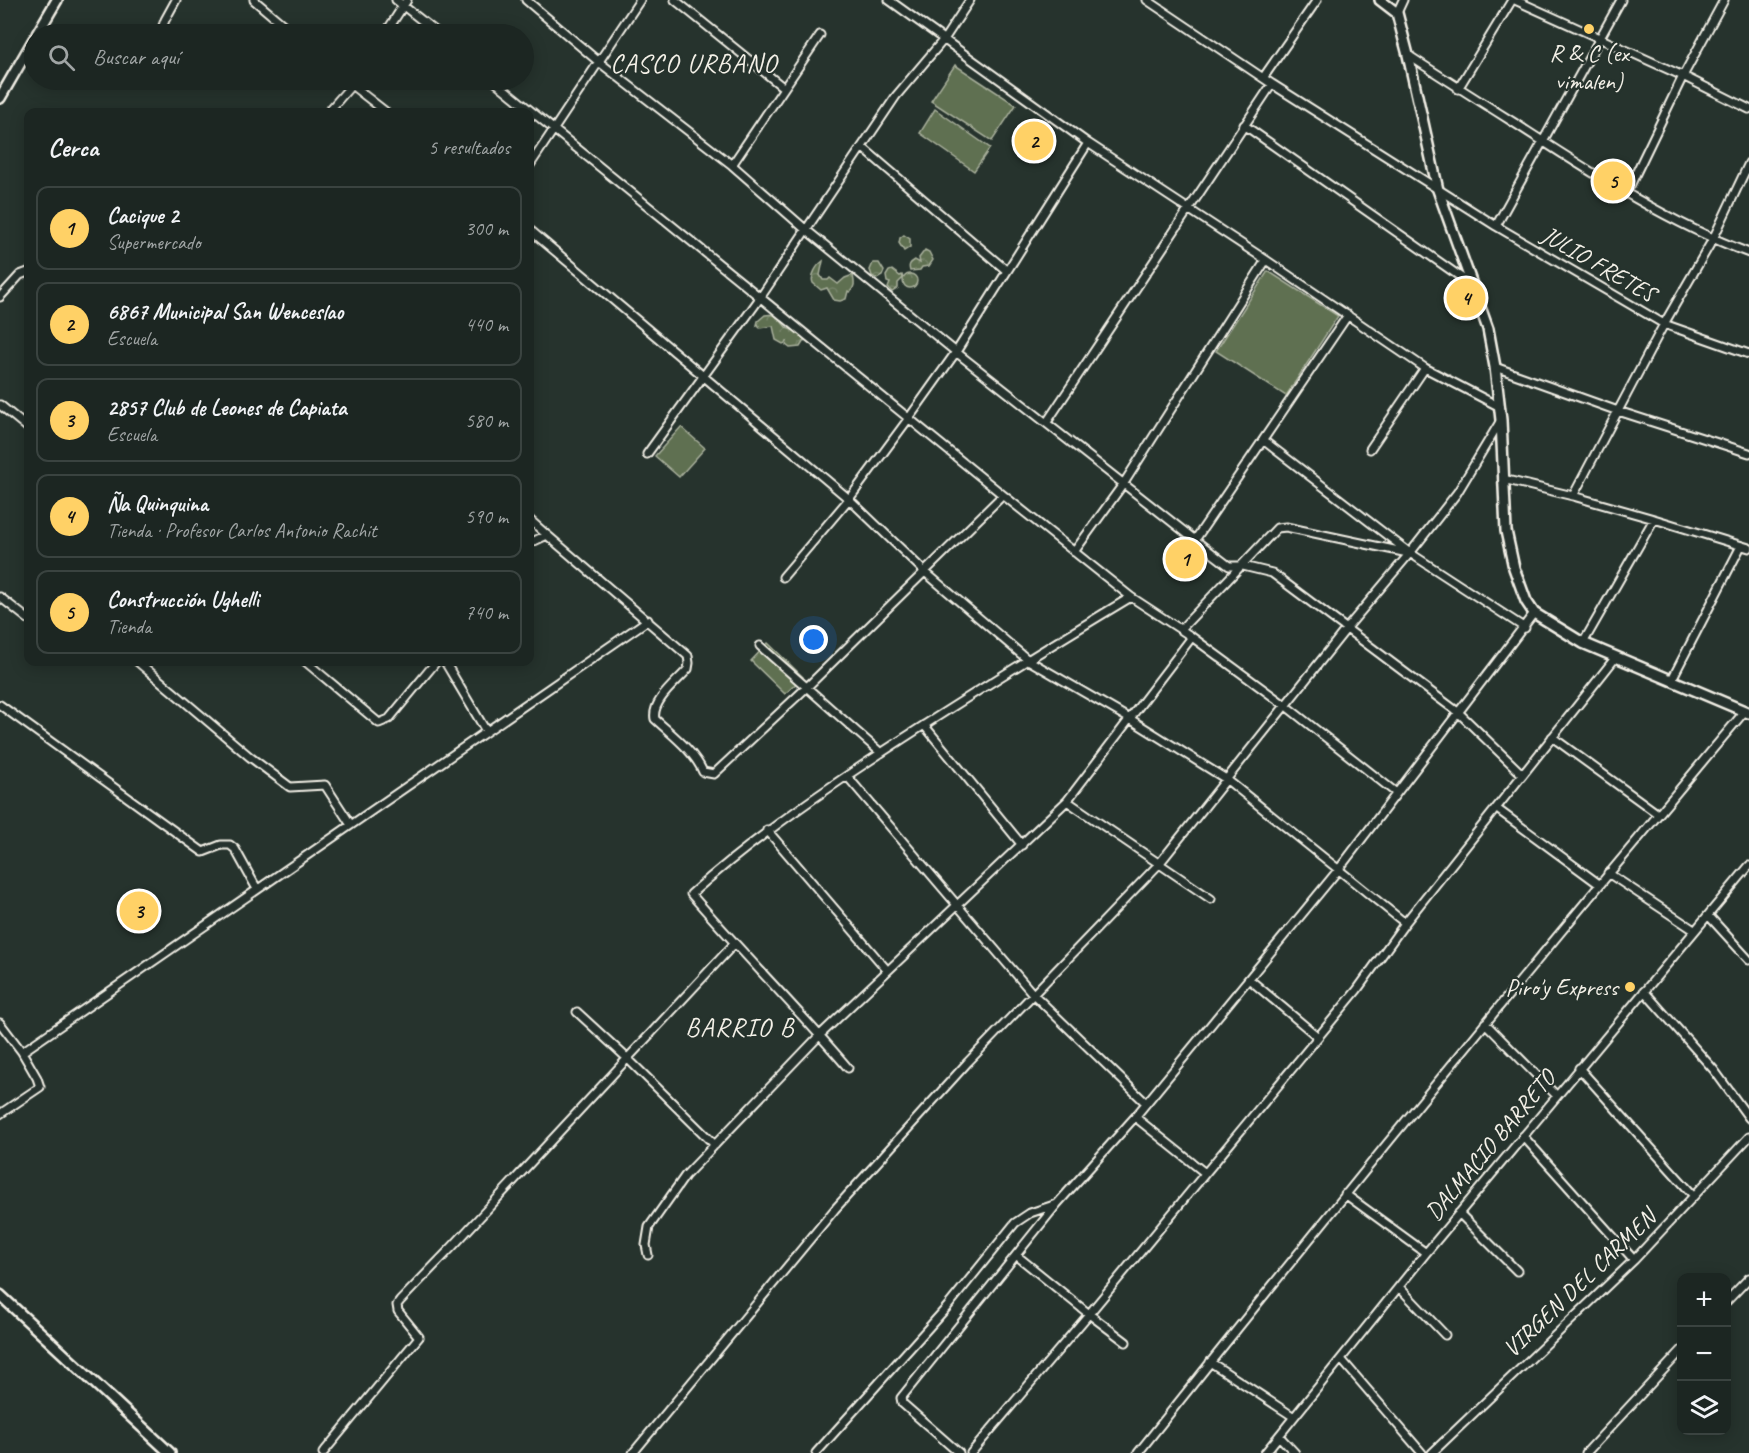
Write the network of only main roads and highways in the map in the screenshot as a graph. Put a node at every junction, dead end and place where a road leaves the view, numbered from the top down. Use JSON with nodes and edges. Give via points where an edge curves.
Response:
{"nodes":[{"id":1,"x":57,"y":0,"type":"edge"},
{"id":2,"x":1380,"y":0,"type":"edge"},
{"id":3,"x":43,"y":24,"type":"edge"},
{"id":4,"x":24,"y":56,"type":"edge"},
{"id":5,"x":0,"y":98,"type":"edge"},
{"id":6,"x":1747,"y":712,"type":"edge"},
{"id":7,"x":0,"y":1295,"type":"edge"},
{"id":8,"x":170,"y":1453,"type":"edge"}],
"edges":[{"from":1,"to":3,"type":"main road"},
{"from":2,"to":6,"type":"main road","via":[[1396,13],[1438,189],[1488,330],[1500,407],[1506,531],[1526,601],[1534,613],[1583,643]]},
{"from":4,"to":5,"type":"main road"},
{"from":7,"to":8,"type":"main road"}]}
